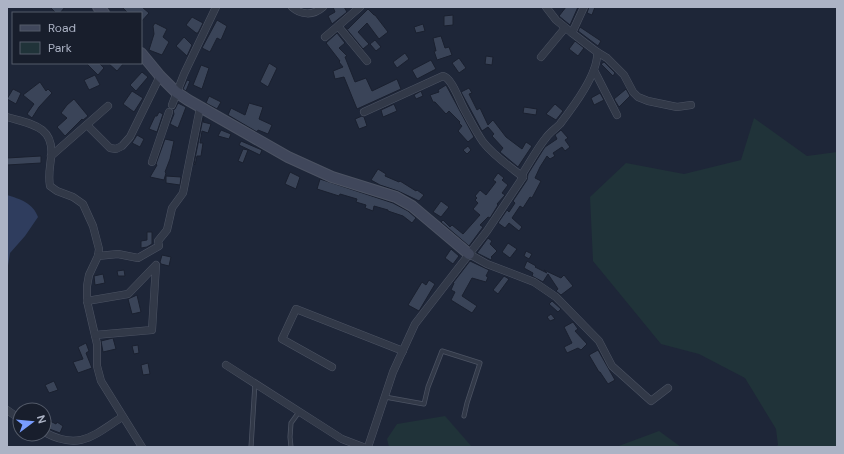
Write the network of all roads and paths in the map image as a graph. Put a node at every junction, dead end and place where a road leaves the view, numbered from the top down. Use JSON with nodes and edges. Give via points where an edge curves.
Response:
{"nodes":[{"id":1,"x":216,"y":7,"type":"edge"},
{"id":2,"x":292,"y":7,"type":"edge"},
{"id":3,"x":323,"y":7,"type":"edge"},
{"id":4,"x":360,"y":7,"type":"edge"},
{"id":5,"x":546,"y":7,"type":"edge"},
{"id":6,"x":584,"y":7,"type":"edge"},
{"id":7,"x":338,"y":26,"type":"junction"},
{"id":8,"x":565,"y":28,"type":"junction"},
{"id":9,"x":572,"y":33,"type":"junction"},
{"id":10,"x":325,"y":37,"type":"dead end"},
{"id":11,"x":597,"y":52,"type":"junction"},
{"id":12,"x":142,"y":54,"type":"edge"},
{"id":13,"x":541,"y":57,"type":"dead end"},
{"id":14,"x":367,"y":61,"type":"dead end"},
{"id":15,"x":594,"y":70,"type":"junction"},
{"id":16,"x":160,"y":76,"type":"junction"},
{"id":17,"x":176,"y":92,"type":"junction"},
{"id":18,"x":691,"y":104,"type":"dead end"},
{"id":19,"x":108,"y":106,"type":"dead end"},
{"id":20,"x":200,"y":108,"type":"junction"},
{"id":21,"x":364,"y":112,"type":"dead end"},
{"id":22,"x":618,"y":115,"type":"dead end"},
{"id":23,"x":7,"y":117,"type":"edge"},
{"id":24,"x":87,"y":125,"type":"junction"},
{"id":25,"x":51,"y":156,"type":"junction"},
{"id":26,"x":152,"y":162,"type":"dead end"},
{"id":27,"x":523,"y":177,"type":"junction"},
{"id":28,"x":469,"y":254,"type":"junction"},
{"id":29,"x":98,"y":256,"type":"junction"},
{"id":30,"x":88,"y":300,"type":"junction"},
{"id":31,"x":95,"y":335,"type":"junction"},
{"id":32,"x":402,"y":351,"type":"junction"},
{"id":33,"x":226,"y":365,"type":"dead end"},
{"id":34,"x":332,"y":367,"type":"dead end"},
{"id":35,"x":255,"y":383,"type":"junction"},
{"id":36,"x":668,"y":388,"type":"dead end"},
{"id":37,"x":385,"y":397,"type":"junction"},
{"id":38,"x":300,"y":411,"type":"junction"},
{"id":39,"x":464,"y":416,"type":"dead end"},
{"id":40,"x":122,"y":417,"type":"junction"},
{"id":41,"x":52,"y":436,"type":"edge"},
{"id":42,"x":77,"y":444,"type":"edge"},
{"id":43,"x":142,"y":447,"type":"edge"},
{"id":44,"x":251,"y":447,"type":"edge"},
{"id":45,"x":290,"y":447,"type":"edge"},
{"id":46,"x":363,"y":447,"type":"edge"},
{"id":47,"x":368,"y":447,"type":"edge"}],
"edges":[{"from":1,"to":17,"type":"street"},
{"from":2,"to":3,"type":"street","via":[[302,14]]},
{"from":4,"to":7,"type":"street"},
{"from":5,"to":8,"type":"street"},
{"from":6,"to":9,"type":"street"},
{"from":7,"to":10,"type":"street"},
{"from":7,"to":14,"type":"street"},
{"from":8,"to":9,"type":"street"},
{"from":8,"to":13,"type":"street"},
{"from":9,"to":11,"type":"street"},
{"from":11,"to":15,"type":"street","via":[[598,59]]},
{"from":11,"to":18,"type":"street","via":[[624,75],[638,97],[677,107]]},
{"from":12,"to":16,"type":"street"},
{"from":15,"to":22,"type":"street"},
{"from":15,"to":27,"type":"street","via":[[581,94],[545,139],[523,173]]},
{"from":16,"to":17,"type":"street"},
{"from":16,"to":24,"type":"street","via":[[130,137],[122,146],[110,148]]},
{"from":17,"to":20,"type":"street"},
{"from":17,"to":26,"type":"street"},
{"from":19,"to":24,"type":"street"},
{"from":20,"to":28,"type":"street","via":[[288,157],[332,177],[396,197],[412,206]]},
{"from":20,"to":29,"type":"street","via":[[183,193],[172,208],[167,230],[158,241],[159,246],[138,258],[118,254]]},
{"from":21,"to":27,"type":"street","via":[[443,76],[446,77],[483,141],[497,157]]},
{"from":23,"to":25,"type":"street","via":[[42,129],[48,136]]},
{"from":24,"to":25,"type":"street"},
{"from":25,"to":29,"type":"street","via":[[48,177],[50,186],[73,196],[83,204],[93,226],[99,249]]},
{"from":27,"to":28,"type":"street"},
{"from":28,"to":32,"type":"street","via":[[415,324]]},
{"from":28,"to":36,"type":"street","via":[[487,264],[534,282],[556,297],[599,341],[612,366],[651,401]]},
{"from":29,"to":30,"type":"street","via":[[88,275]]},
{"from":30,"to":31,"type":"street"},
{"from":30,"to":31,"type":"street","via":[[128,294],[156,265],[152,330]]},
{"from":31,"to":40,"type":"street","via":[[97,366],[101,381]]},
{"from":32,"to":34,"type":"street","via":[[296,309],[282,339]]},
{"from":32,"to":37,"type":"street"},
{"from":33,"to":35,"type":"street"},
{"from":35,"to":38,"type":"street"},
{"from":35,"to":44,"type":"lane"},
{"from":37,"to":39,"type":"lane","via":[[424,404],[442,351],[480,363]]},
{"from":37,"to":47,"type":"street"},
{"from":38,"to":45,"type":"lane","via":[[291,423]]},
{"from":38,"to":46,"type":"street","via":[[342,439]]},
{"from":40,"to":42,"type":"street"},
{"from":40,"to":43,"type":"street"},
{"from":41,"to":42,"type":"street"}]}
